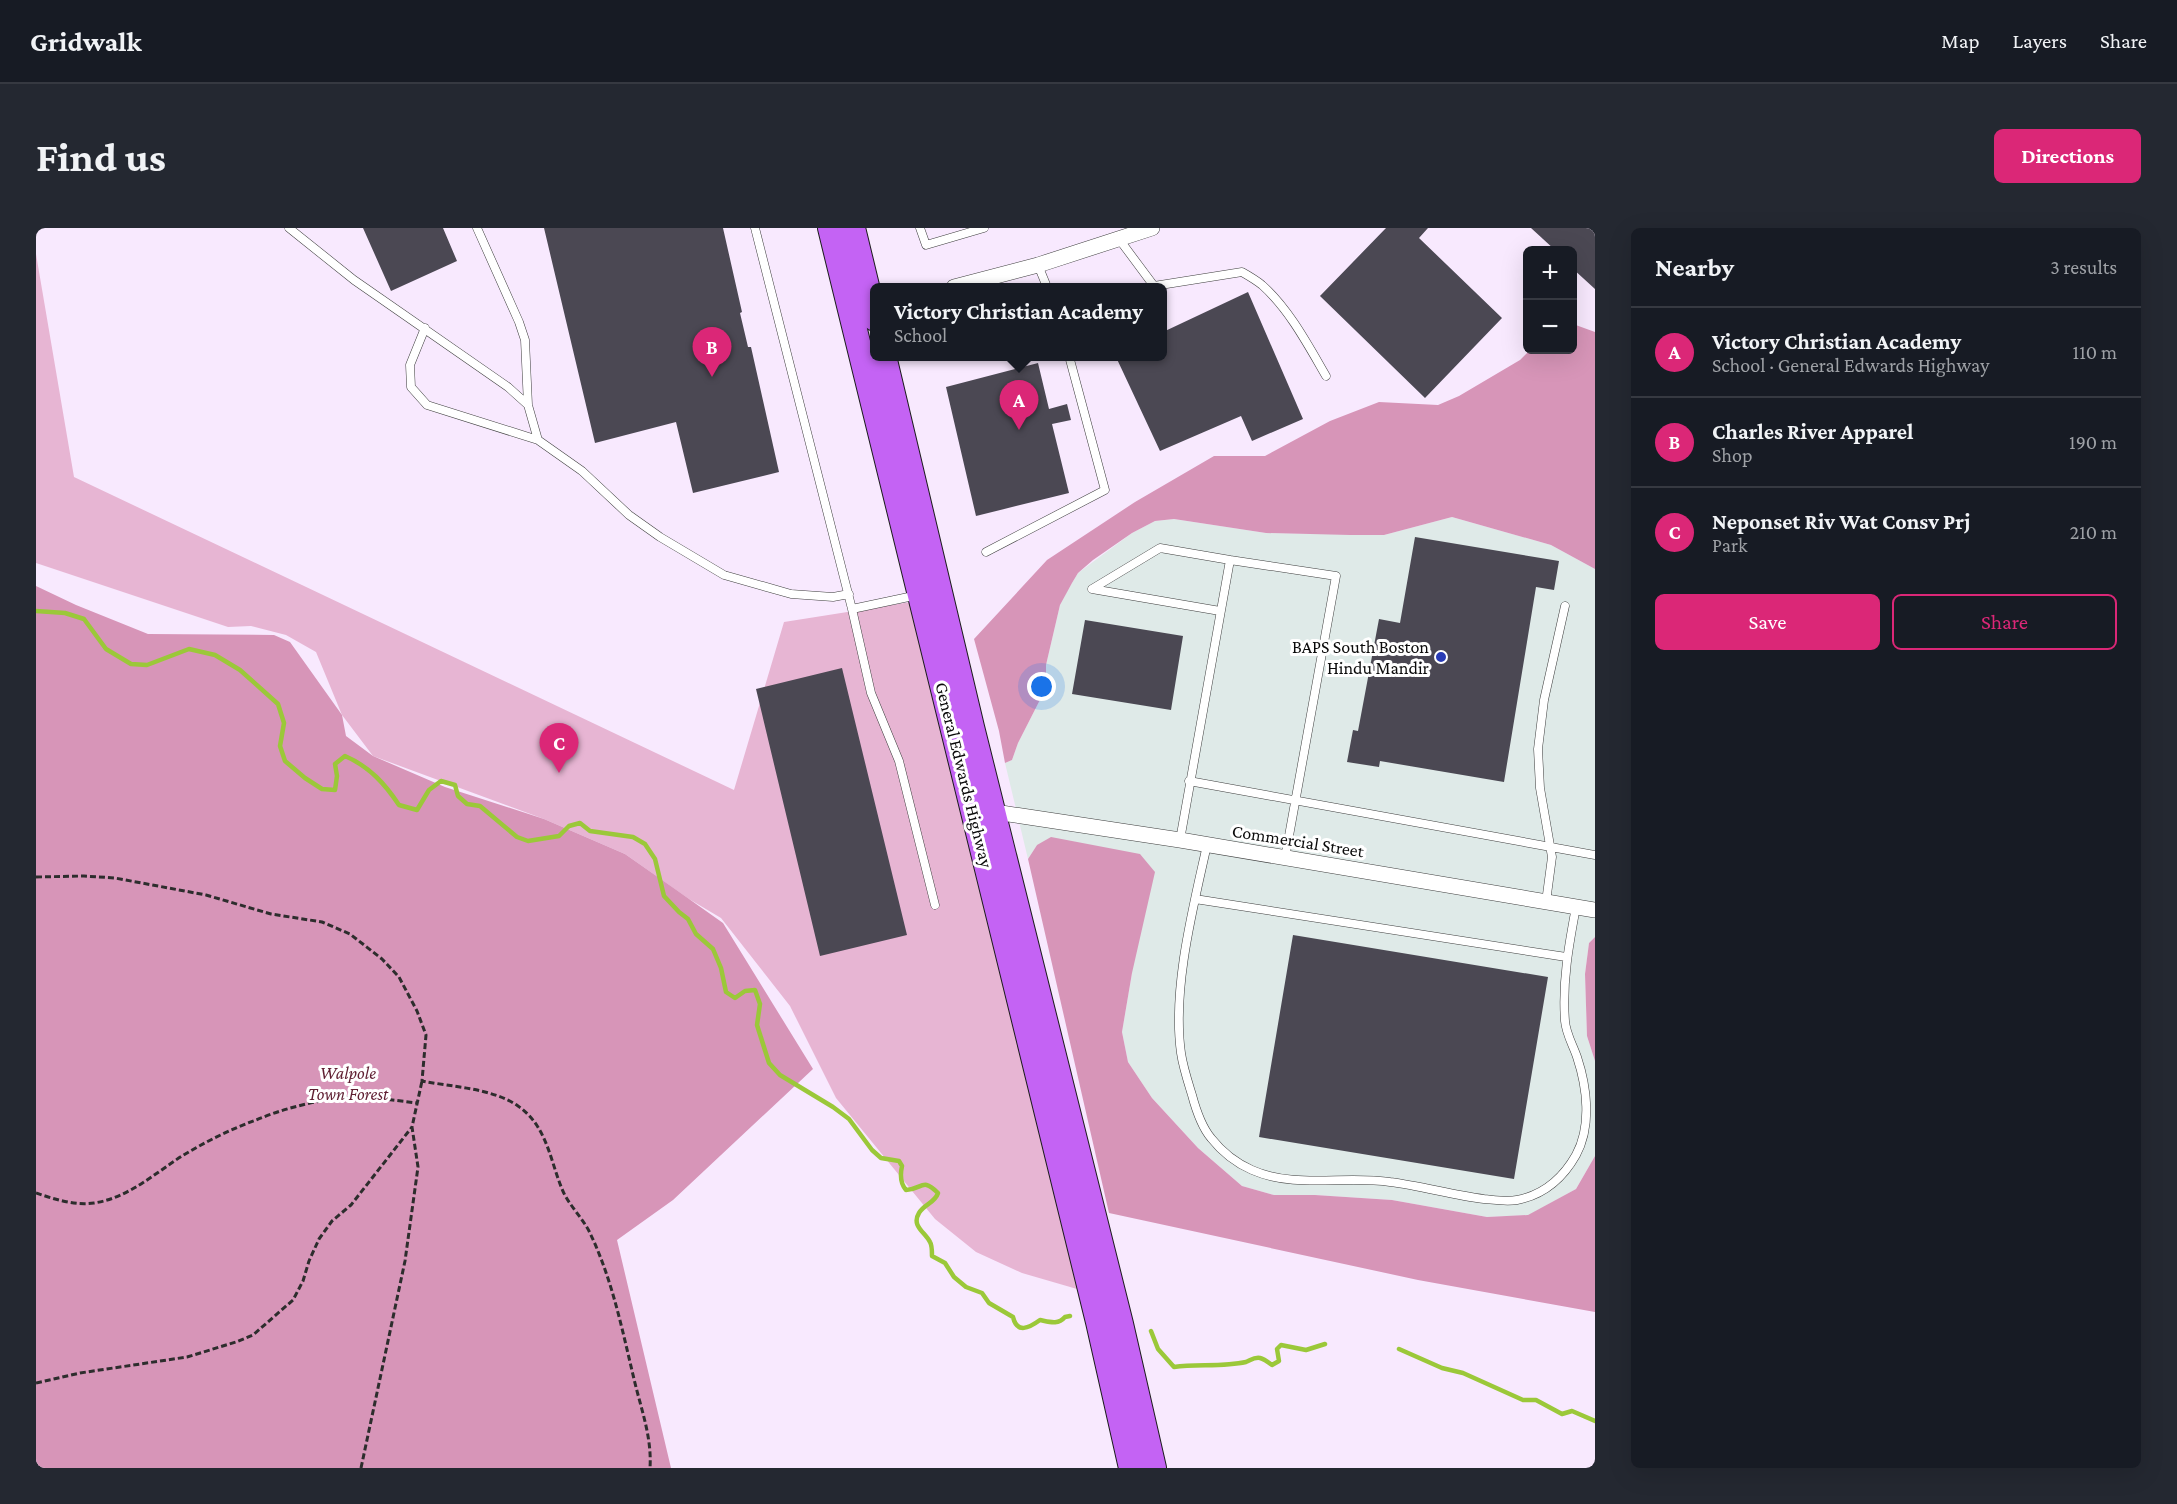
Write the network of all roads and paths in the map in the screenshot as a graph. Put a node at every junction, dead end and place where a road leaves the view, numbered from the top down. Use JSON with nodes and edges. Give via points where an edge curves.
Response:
{"nodes":[{"id":1,"x":289,"y":228,"type":"edge"},
{"id":2,"x":477,"y":228,"type":"edge"},
{"id":3,"x":756,"y":228,"type":"edge"},
{"id":4,"x":830,"y":228,"type":"edge"},
{"id":5,"x":853,"y":228,"type":"edge"},
{"id":6,"x":920,"y":228,"type":"edge"},
{"id":7,"x":984,"y":228,"type":"edge"},
{"id":8,"x":1141,"y":230,"type":"edge"},
{"id":9,"x":1119,"y":239,"type":"junction"},
{"id":10,"x":1038,"y":265,"type":"junction"},
{"id":11,"x":972,"y":283,"type":"edge"},
{"id":12,"x":1045,"y":283,"type":"edge"},
{"id":13,"x":1152,"y":283,"type":"edge"},
{"id":14,"x":1167,"y":284,"type":"edge"},
{"id":15,"x":870,"y":296,"type":"edge"},
{"id":16,"x":425,"y":328,"type":"junction"},
{"id":17,"x":885,"y":361,"type":"edge"},
{"id":18,"x":1070,"y":361,"type":"edge"},
{"id":19,"x":1326,"y":376,"type":"dead end"},
{"id":20,"x":528,"y":405,"type":"junction"},
{"id":21,"x":538,"y":440,"type":"junction"},
{"id":22,"x":986,"y":552,"type":"dead end"},
{"id":23,"x":1230,"y":560,"type":"junction"},
{"id":24,"x":849,"y":594,"type":"junction"},
{"id":25,"x":919,"y":595,"type":"junction"},
{"id":26,"x":1565,"y":606,"type":"dead end"},
{"id":27,"x":852,"y":609,"type":"junction"},
{"id":28,"x":1220,"y":611,"type":"junction"},
{"id":29,"x":1190,"y":781,"type":"junction"},
{"id":30,"x":1296,"y":800,"type":"junction"},
{"id":31,"x":994,"y":812,"type":"junction"},
{"id":32,"x":1180,"y":840,"type":"junction"},
{"id":33,"x":1207,"y":846,"type":"junction"},
{"id":34,"x":1551,"y":847,"type":"junction"},
{"id":35,"x":1595,"y":855,"type":"edge"},
{"id":36,"x":1286,"y":858,"type":"junction"},
{"id":37,"x":36,"y":877,"type":"edge"},
{"id":38,"x":1195,"y":899,"type":"junction"},
{"id":39,"x":1546,"y":902,"type":"junction"},
{"id":40,"x":935,"y":905,"type":"dead end"},
{"id":41,"x":1576,"y":907,"type":"junction"},
{"id":42,"x":1595,"y":910,"type":"edge"},
{"id":43,"x":1566,"y":957,"type":"junction"},
{"id":44,"x":422,"y":1081,"type":"junction"},
{"id":45,"x":417,"y":1103,"type":"junction"},
{"id":46,"x":412,"y":1127,"type":"junction"},
{"id":47,"x":36,"y":1193,"type":"edge"},
{"id":48,"x":1110,"y":1323,"type":"junction"},
{"id":49,"x":36,"y":1383,"type":"edge"},
{"id":50,"x":361,"y":1468,"type":"edge"},
{"id":51,"x":650,"y":1468,"type":"edge"},
{"id":52,"x":1131,"y":1468,"type":"edge"},
{"id":53,"x":1154,"y":1468,"type":"edge"}],
"edges":[{"from":1,"to":16,"type":"lane","via":[[354,280]]},
{"from":2,"to":20,"type":"lane","via":[[525,340]]},
{"from":3,"to":24,"type":"lane"},
{"from":4,"to":25,"type":"main road","name":"General Edwards Highway"},
{"from":5,"to":15,"type":"main road"},
{"from":6,"to":7,"type":"lane","via":[[926,244]]},
{"from":8,"to":9,"type":"street"},
{"from":9,"to":10,"type":"street"},
{"from":9,"to":13,"type":"lane"},
{"from":10,"to":11,"type":"street"},
{"from":10,"to":12,"type":"lane"},
{"from":14,"to":19,"type":"lane","via":[[1242,272],[1262,285],[1278,303]]},
{"from":16,"to":20,"type":"lane"},
{"from":16,"to":21,"type":"lane","via":[[410,365],[411,387],[427,405]]},
{"from":17,"to":31,"type":"main road","name":"General Edwards Highway"},
{"from":18,"to":22,"type":"lane","via":[[1105,490]]},
{"from":20,"to":21,"type":"lane"},
{"from":21,"to":24,"type":"lane","via":[[582,471],[629,515],[724,575],[791,594]]},
{"from":23,"to":28,"type":"lane"},
{"from":23,"to":28,"type":"lane","via":[[1160,548],[1092,589]]},
{"from":23,"to":30,"type":"lane","via":[[1336,576]]},
{"from":24,"to":27,"type":"lane"},
{"from":25,"to":27,"type":"lane"},
{"from":25,"to":48,"type":"main road","name":"General Edwards Highway"},
{"from":26,"to":34,"type":"lane","via":[[1544,700],[1538,749],[1540,788]]},
{"from":27,"to":40,"type":"lane","via":[[872,693],[899,761]]},
{"from":28,"to":29,"type":"lane"},
{"from":29,"to":30,"type":"lane"},
{"from":29,"to":32,"type":"lane"},
{"from":30,"to":34,"type":"lane"},
{"from":30,"to":36,"type":"lane"},
{"from":31,"to":32,"type":"street","name":"Commercial Street"},
{"from":31,"to":48,"type":"main road","name":"General Edwards Highway"},
{"from":32,"to":33,"type":"street","name":"Commercial Street"},
{"from":33,"to":36,"type":"street","name":"Commercial Street"},
{"from":33,"to":38,"type":"lane"},
{"from":34,"to":35,"type":"lane"},
{"from":34,"to":39,"type":"lane"},
{"from":36,"to":39,"type":"street","name":"Commercial Street"},
{"from":37,"to":44,"type":"path","via":[[115,878],[206,894],[271,914],[322,922],[350,934],[399,977],[417,1011],[426,1035]]},
{"from":38,"to":43,"type":"lane"},
{"from":38,"to":43,"type":"lane","via":[[1179,1017],[1181,1054],[1196,1107],[1210,1137],[1230,1158],[1253,1171],[1281,1178],[1389,1181],[1466,1197],[1515,1201],[1554,1183],[1578,1152],[1586,1101],[1582,1073],[1565,1023]]},
{"from":39,"to":41,"type":"street","name":"Commercial Street"},
{"from":41,"to":42,"type":"street","name":"Commercial Street"},
{"from":41,"to":43,"type":"lane"},
{"from":44,"to":45,"type":"path"},
{"from":44,"to":51,"type":"path","via":[[491,1094],[518,1106],[543,1135],[562,1190],[588,1230],[612,1293],[645,1418]]},
{"from":45,"to":46,"type":"path"},
{"from":45,"to":47,"type":"path","via":[[337,1098],[306,1105],[256,1119],[183,1156],[120,1195],[93,1203],[66,1202]]},
{"from":46,"to":49,"type":"path","via":[[319,1239],[293,1300],[253,1335],[187,1357]]},
{"from":46,"to":50,"type":"path","via":[[418,1167],[405,1261]]},
{"from":48,"to":52,"type":"main road"},
{"from":48,"to":53,"type":"main road"}]}
